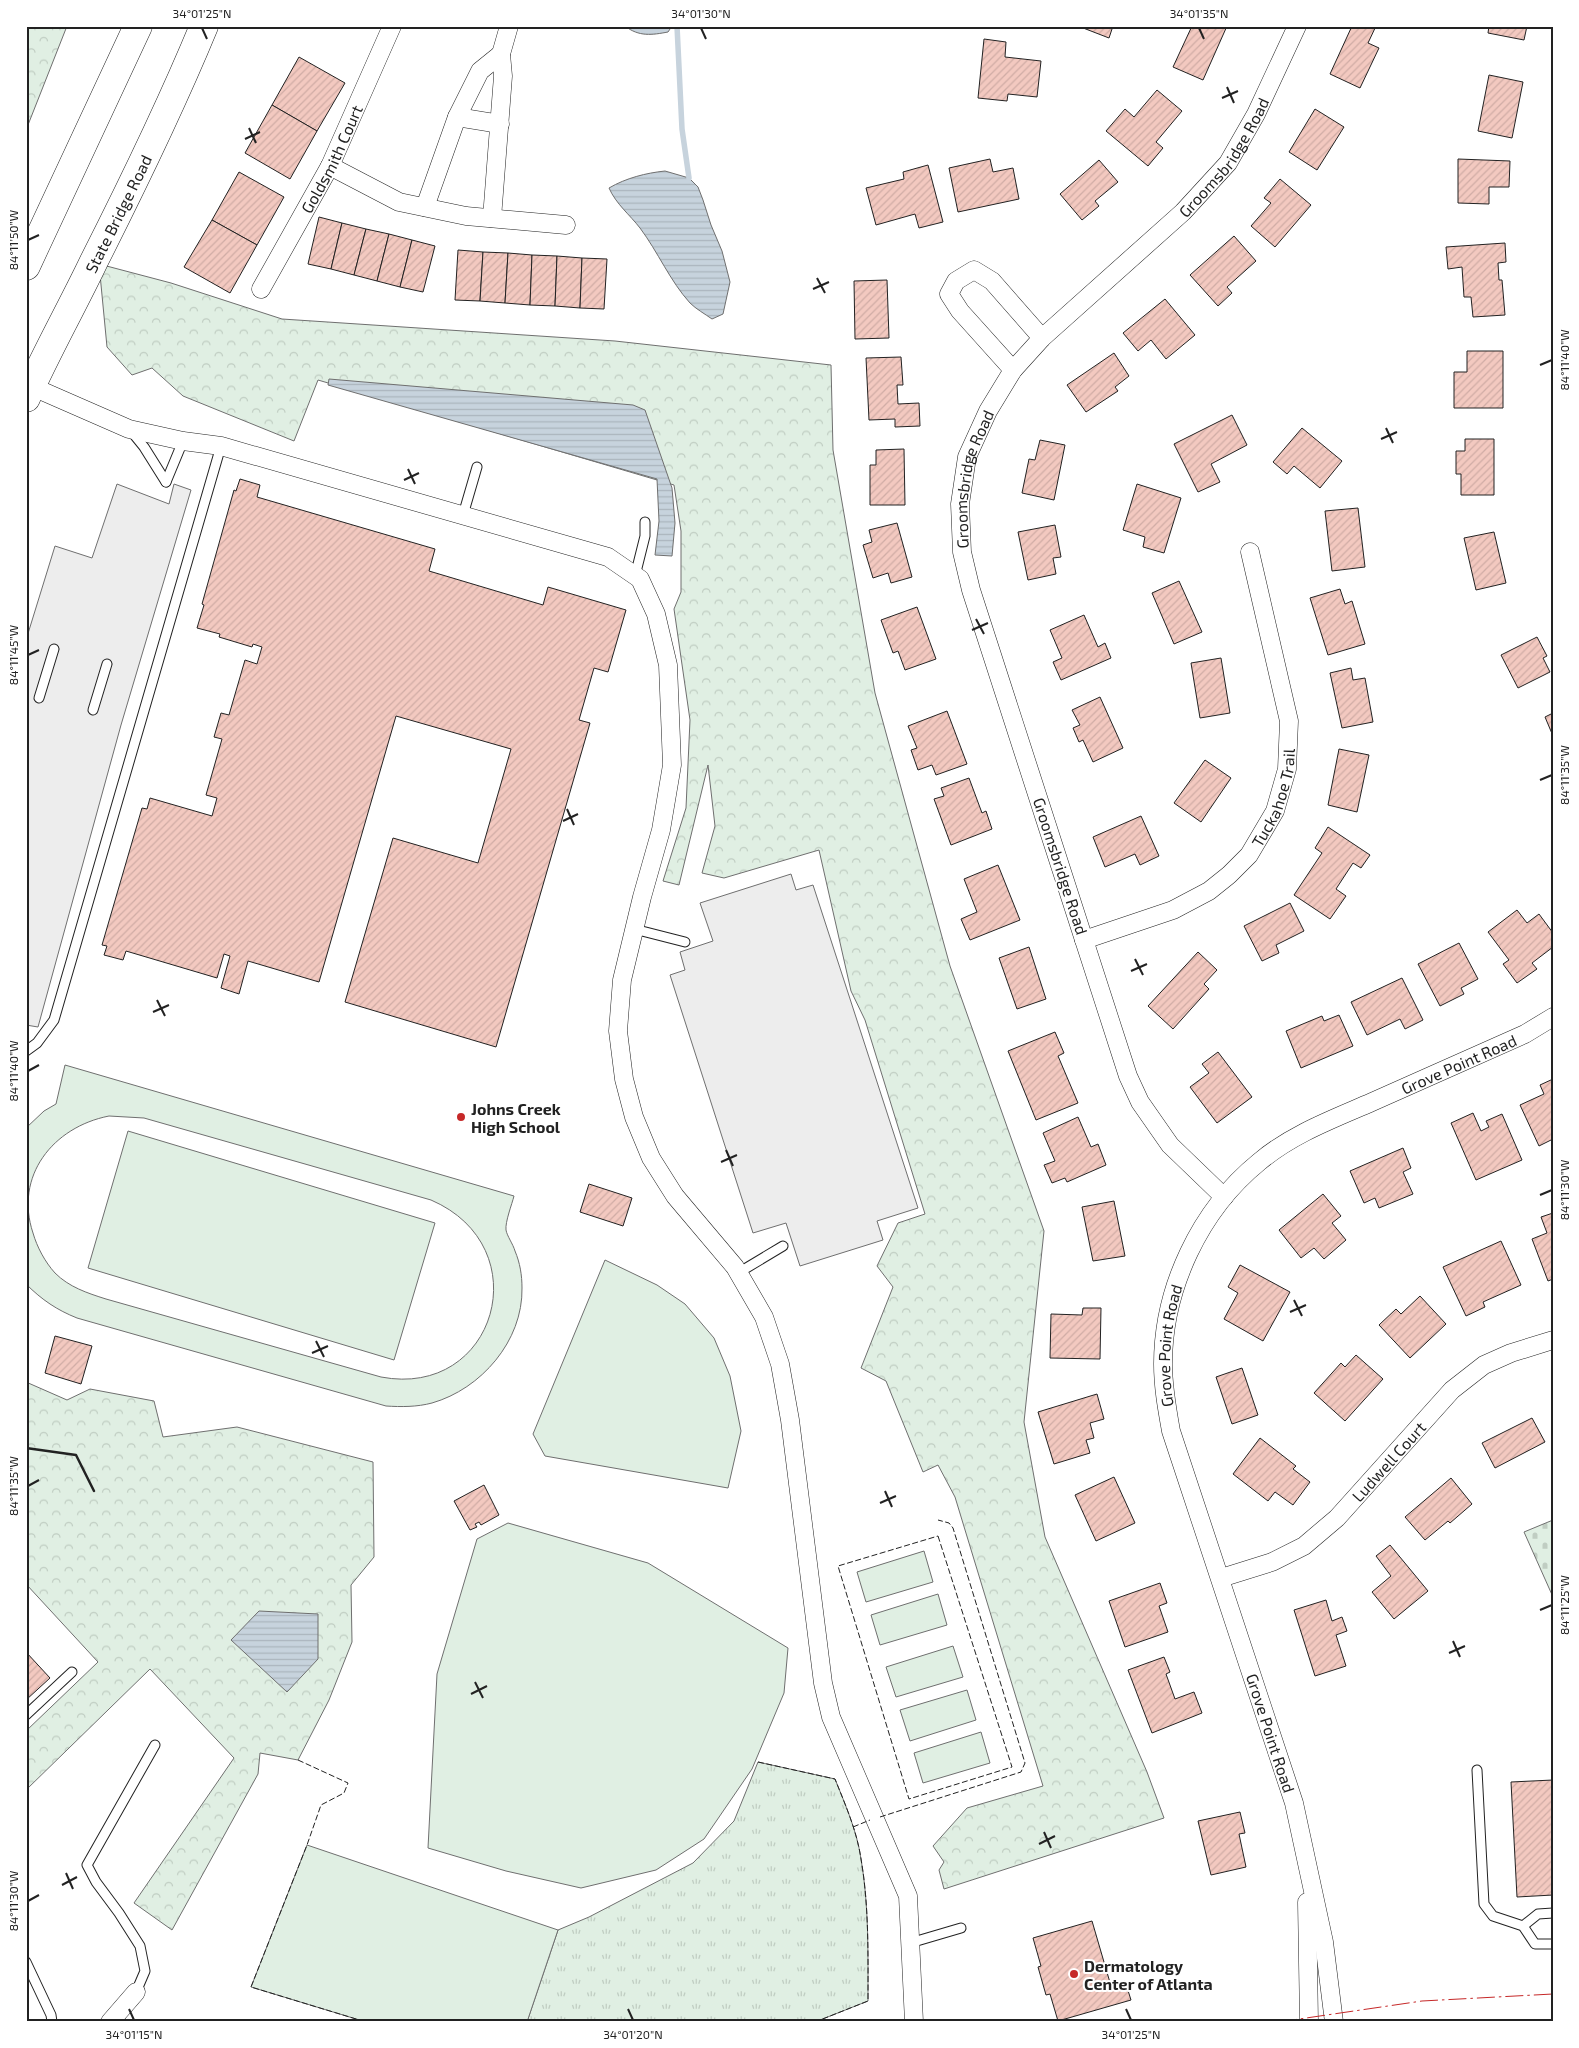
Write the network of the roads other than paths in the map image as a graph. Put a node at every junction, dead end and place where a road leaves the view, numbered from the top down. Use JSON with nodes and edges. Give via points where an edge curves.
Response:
{"nodes":[{"id":1,"x":138,"y":26,"type":"edge"},
{"id":2,"x":204,"y":26,"type":"edge"},
{"id":3,"x":392,"y":26,"type":"edge"},
{"id":4,"x":509,"y":26,"type":"edge"},
{"id":5,"x":1297,"y":26,"type":"edge"},
{"id":6,"x":501,"y":54,"type":"junction"},
{"id":7,"x":457,"y":117,"type":"junction"},
{"id":8,"x":500,"y":124,"type":"junction"},
{"id":9,"x":330,"y":166,"type":"junction"},
{"id":10,"x":425,"y":207,"type":"junction"},
{"id":11,"x":492,"y":218,"type":"junction"},
{"id":12,"x":566,"y":225,"type":"dead end"},
{"id":13,"x":28,"y":261,"type":"edge"},
{"id":14,"x":261,"y":289,"type":"dead end"},
{"id":15,"x":1042,"y":338,"type":"junction"},
{"id":16,"x":1013,"y":370,"type":"junction"},
{"id":17,"x":28,"y":389,"type":"edge"},
{"id":18,"x":129,"y":429,"type":"junction"},
{"id":19,"x":183,"y":441,"type":"junction"},
{"id":20,"x":221,"y":446,"type":"junction"},
{"id":21,"x":477,"y":467,"type":"dead end"},
{"id":22,"x":463,"y":516,"type":"junction"},
{"id":23,"x":645,"y":522,"type":"dead end"},
{"id":24,"x":1250,"y":552,"type":"dead end"},
{"id":25,"x":635,"y":576,"type":"junction"},
{"id":26,"x":54,"y":649,"type":"dead end"},
{"id":27,"x":108,"y":664,"type":"dead end"},
{"id":28,"x":39,"y":698,"type":"dead end"},
{"id":29,"x":93,"y":710,"type":"dead end"},
{"id":30,"x":634,"y":929,"type":"junction"},
{"id":31,"x":1084,"y":940,"type":"junction"},
{"id":32,"x":685,"y":942,"type":"dead end"},
{"id":33,"x":1553,"y":1017,"type":"edge"},
{"id":34,"x":26,"y":1051,"type":"edge"},
{"id":35,"x":1224,"y":1197,"type":"junction"},
{"id":36,"x":783,"y":1246,"type":"dead end"},
{"id":37,"x":738,"y":1272,"type":"junction"},
{"id":38,"x":1553,"y":1340,"type":"edge"},
{"id":39,"x":1221,"y":1578,"type":"junction"},
{"id":40,"x":72,"y":1672,"type":"dead end"},
{"id":41,"x":26,"y":1714,"type":"edge"},
{"id":42,"x":155,"y":1745,"type":"dead end"},
{"id":43,"x":1477,"y":1770,"type":"dead end"},
{"id":44,"x":1306,"y":1864,"type":"junction"},
{"id":45,"x":1553,"y":1913,"type":"edge"},
{"id":46,"x":1523,"y":1926,"type":"junction"},
{"id":47,"x":961,"y":1928,"type":"dead end"},
{"id":48,"x":910,"y":1943,"type":"junction"},
{"id":49,"x":1553,"y":1944,"type":"edge"},
{"id":50,"x":26,"y":1962,"type":"edge"},
{"id":51,"x":136,"y":1992,"type":"joint"},
{"id":52,"x":52,"y":2022,"type":"edge"},
{"id":53,"x":110,"y":2022,"type":"edge"},
{"id":54,"x":914,"y":2022,"type":"edge"},
{"id":55,"x":1309,"y":2022,"type":"edge"},
{"id":56,"x":1334,"y":2022,"type":"edge"}],
"edges":[{"from":1,"to":13,"type":"highway"},
{"from":2,"to":17,"type":"highway","name":"State Bridge Road","via":[[180,84]]},
{"from":3,"to":9,"type":"street","name":"Goldsmith Court"},
{"from":4,"to":6,"type":"street"},
{"from":5,"to":15,"type":"street","name":"Groomsbridge Road","via":[[1256,114],[1228,163],[1183,212]]},
{"from":6,"to":7,"type":"street","via":[[480,71]]},
{"from":6,"to":8,"type":"street"},
{"from":7,"to":8,"type":"street"},
{"from":7,"to":10,"type":"street"},
{"from":8,"to":11,"type":"street"},
{"from":9,"to":10,"type":"street","via":[[400,202]]},
{"from":9,"to":14,"type":"street","name":"Goldsmith Court"},
{"from":10,"to":11,"type":"street"},
{"from":11,"to":12,"type":"street"},
{"from":15,"to":16,"type":"street","name":"Groomsbridge Road"},
{"from":15,"to":16,"type":"street","via":[[992,281],[974,270],[956,281],[949,294]]},
{"from":16,"to":31,"type":"street","name":"Groomsbridge Road","via":[[988,410],[967,457],[960,504],[962,552],[971,590]]},
{"from":17,"to":18,"type":"street"},
{"from":18,"to":19,"type":"street"},
{"from":18,"to":19,"type":"lane","via":[[166,482]]},
{"from":19,"to":20,"type":"street"},
{"from":20,"to":22,"type":"street"},
{"from":20,"to":34,"type":"lane","via":[[54,1020],[38,1043]]},
{"from":21,"to":22,"type":"lane"},
{"from":22,"to":25,"type":"street","via":[[608,557]]},
{"from":23,"to":25,"type":"lane","via":[[645,536]]},
{"from":24,"to":31,"type":"street","name":"Tuckahoe Trail","via":[[1289,721],[1287,769],[1275,811],[1249,855],[1209,891],[1172,910]]},
{"from":25,"to":30,"type":"street","via":[[640,579],[656,614],[668,665],[672,765],[661,830]]},
{"from":26,"to":28,"type":"lane"},
{"from":27,"to":29,"type":"lane"},
{"from":30,"to":32,"type":"lane"},
{"from":30,"to":37,"type":"street","via":[[622,980],[618,1031],[624,1079],[634,1116],[651,1158],[675,1196]]},
{"from":31,"to":35,"type":"street","name":"Groomsbridge Road","via":[[1128,1076],[1140,1102],[1170,1145]]},
{"from":33,"to":35,"type":"street","name":"Grove Point Road","via":[[1525,1034],[1301,1133],[1259,1162]]},
{"from":35,"to":39,"type":"street","name":"Grove Point Road","via":[[1200,1231],[1180,1273],[1167,1317],[1163,1363],[1171,1432]]},
{"from":36,"to":37,"type":"lane"},
{"from":37,"to":48,"type":"street","via":[[764,1316],[780,1364],[823,1683],[831,1716],[908,1896]]},
{"from":38,"to":39,"type":"street","name":"Ludwell Court","via":[[1484,1366],[1452,1390],[1337,1518],[1304,1546],[1272,1562]]},
{"from":39,"to":44,"type":"street","name":"Grove Point Road","via":[[1294,1803]]},
{"from":40,"to":41,"type":"lane"},
{"from":42,"to":51,"type":"lane","via":[[87,1865],[140,1946],[145,1971]]},
{"from":43,"to":46,"type":"lane","via":[[1484,1904],[1494,1916]]},
{"from":44,"to":55,"type":"street","name":"Grove Point Road"},
{"from":44,"to":56,"type":"street","name":"Grove Point Road","via":[[1324,1942]]},
{"from":45,"to":46,"type":"lane","via":[[1538,1914]]},
{"from":46,"to":49,"type":"lane","via":[[1535,1944]]},
{"from":47,"to":48,"type":"lane"},
{"from":48,"to":54,"type":"street"},
{"from":50,"to":52,"type":"lane"},
{"from":51,"to":53,"type":"street"}]}
